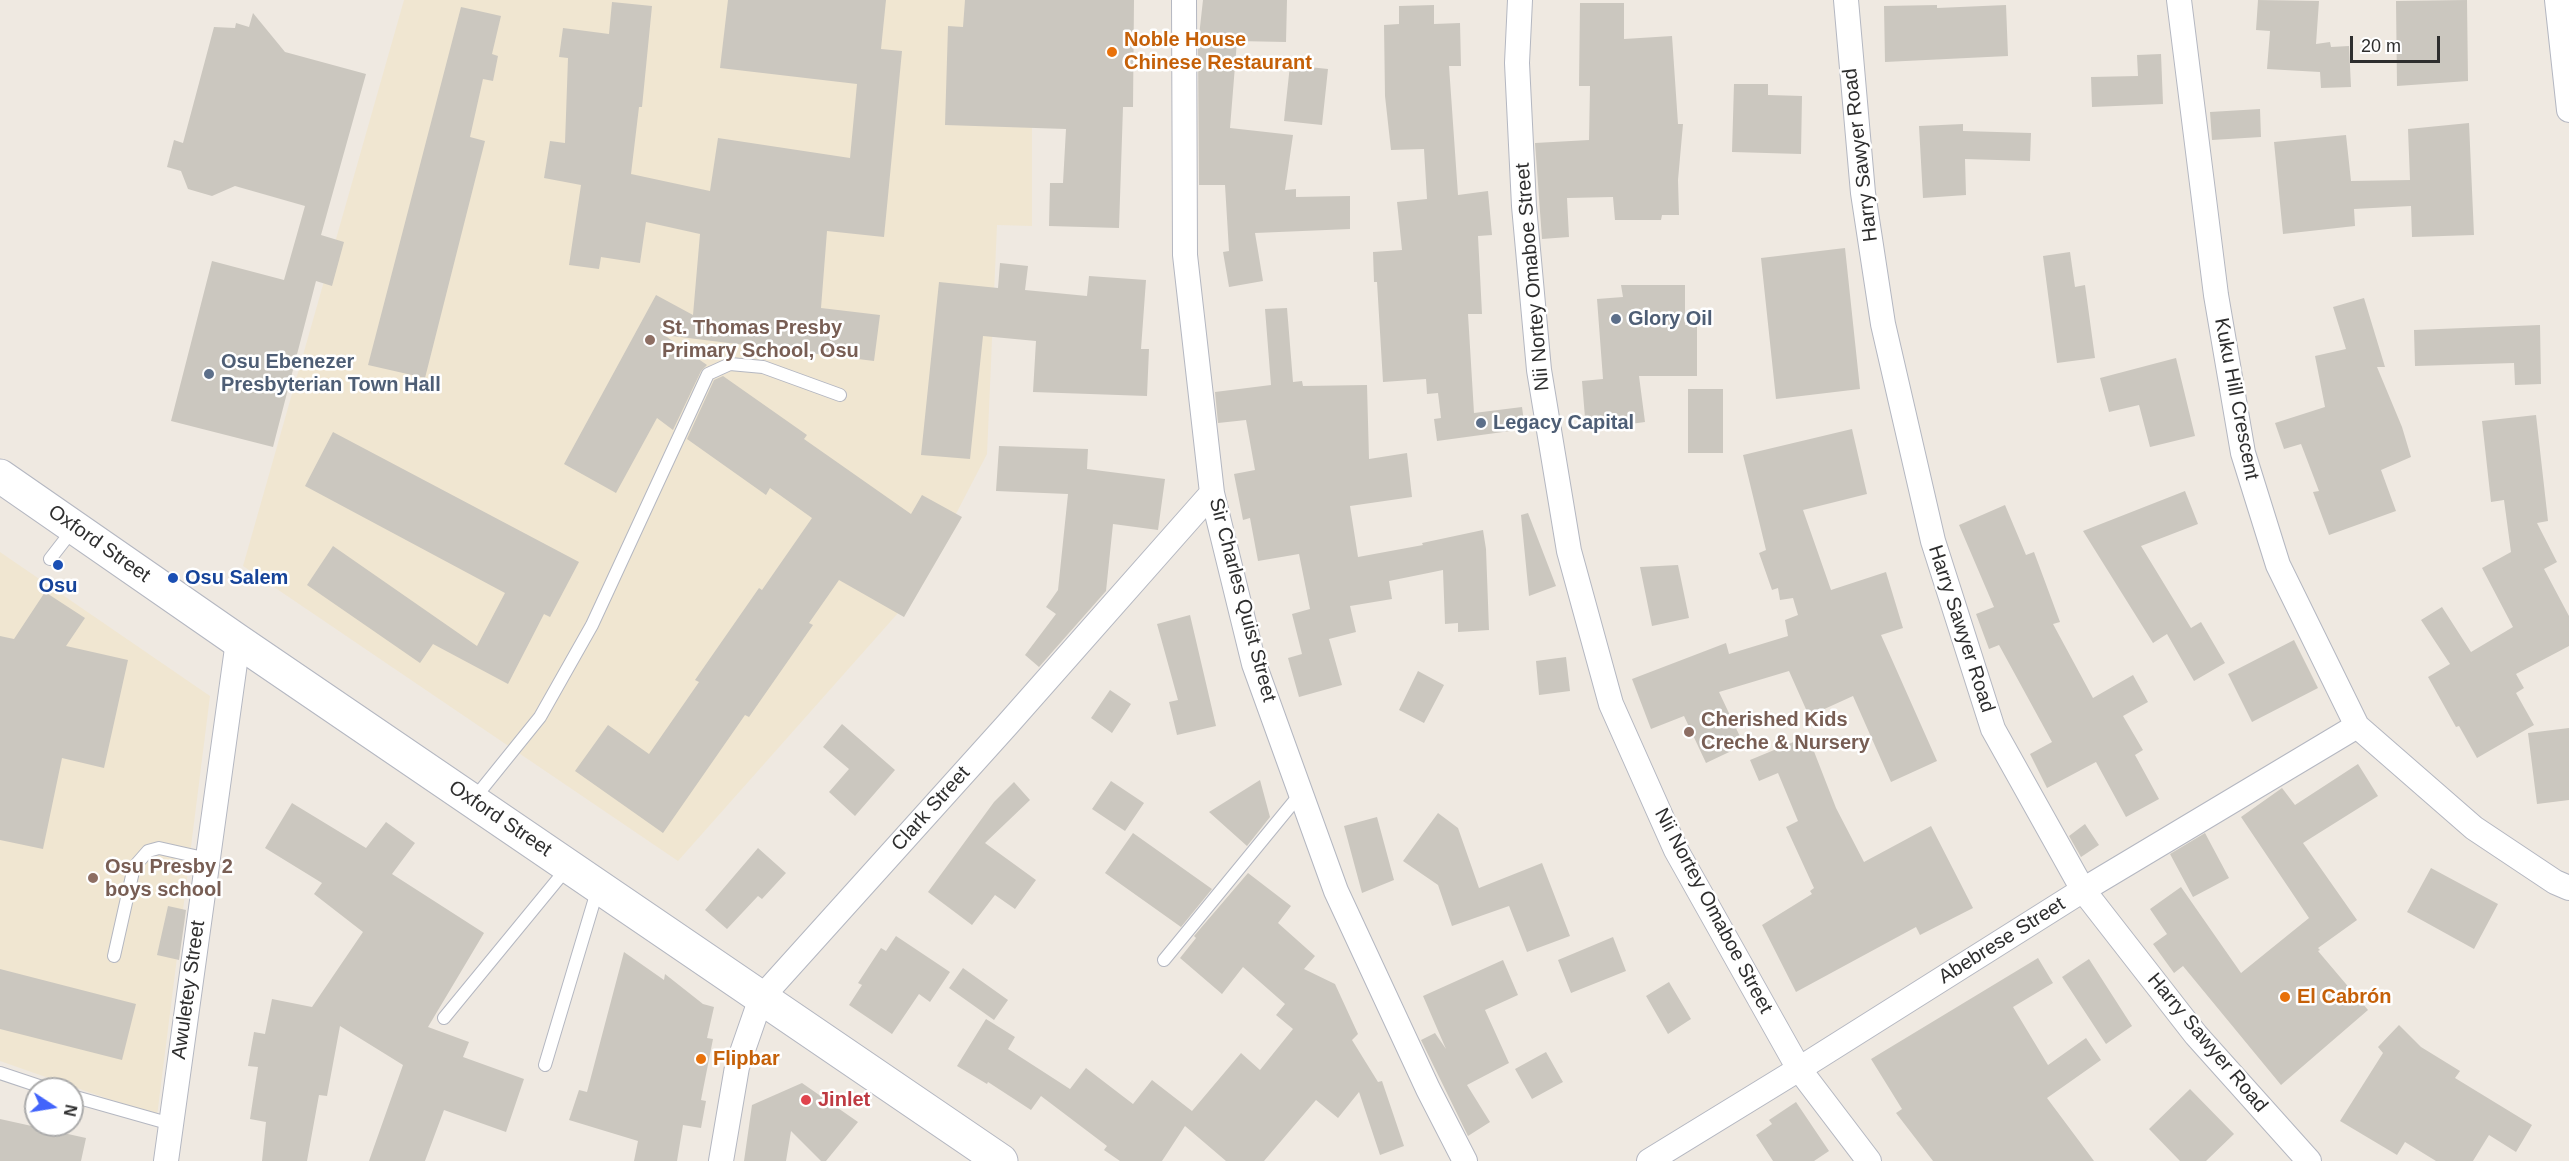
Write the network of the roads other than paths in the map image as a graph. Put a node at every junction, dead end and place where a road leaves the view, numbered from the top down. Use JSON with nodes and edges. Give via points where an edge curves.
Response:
{"nodes":[{"id":1,"x":1184,"y":0,"type":"edge"},
{"id":2,"x":1520,"y":0,"type":"edge"},
{"id":3,"x":1846,"y":0,"type":"edge"},
{"id":4,"x":2179,"y":0,"type":"edge"},
{"id":5,"x":2557,"y":0,"type":"edge"},
{"id":6,"x":2569,"y":110,"type":"edge"},
{"id":7,"x":840,"y":395,"type":"dead end"},
{"id":8,"x":0,"y":476,"type":"edge"},
{"id":9,"x":1212,"y":493,"type":"junction"},
{"id":10,"x":74,"y":527,"type":"junction"},
{"id":11,"x":50,"y":559,"type":"dead end"},
{"id":12,"x":238,"y":641,"type":"junction"},
{"id":13,"x":2357,"y":726,"type":"junction"},
{"id":14,"x":1301,"y":793,"type":"junction"},
{"id":15,"x":472,"y":801,"type":"junction"},
{"id":16,"x":207,"y":859,"type":"junction"},
{"id":17,"x":569,"y":866,"type":"junction"},
{"id":18,"x":599,"y":887,"type":"junction"},
{"id":19,"x":2569,"y":888,"type":"edge"},
{"id":20,"x":2083,"y":890,"type":"junction"},
{"id":21,"x":114,"y":956,"type":"dead end"},
{"id":22,"x":1164,"y":960,"type":"dead end"},
{"id":23,"x":761,"y":998,"type":"junction"},
{"id":24,"x":444,"y":1018,"type":"dead end"},
{"id":25,"x":544,"y":1065,"type":"dead end"},
{"id":26,"x":1799,"y":1069,"type":"junction"},
{"id":27,"x":0,"y":1073,"type":"edge"},
{"id":28,"x":24,"y":1081,"type":"edge"},
{"id":29,"x":84,"y":1099,"type":"edge"},
{"id":30,"x":171,"y":1124,"type":"junction"},
{"id":31,"x":166,"y":1161,"type":"edge"},
{"id":32,"x":721,"y":1161,"type":"edge"},
{"id":33,"x":1001,"y":1161,"type":"edge"},
{"id":34,"x":1465,"y":1161,"type":"edge"},
{"id":35,"x":1649,"y":1161,"type":"edge"},
{"id":36,"x":1869,"y":1161,"type":"edge"},
{"id":37,"x":2308,"y":1161,"type":"edge"}],
"edges":[{"from":1,"to":9,"type":"street","name":"Sir Charles Quist Street","via":[[1185,255]]},
{"from":2,"to":26,"type":"street","name":"Nii Nortey Omaboe Street","via":[[1517,63],[1527,241],[1539,370],[1569,551],[1611,704],[1676,850]]},
{"from":3,"to":20,"type":"street","name":"Harry Sawyer Road","via":[[1863,193],[1883,324],[1933,541],[1993,729]]},
{"from":4,"to":13,"type":"street","name":"Kuku Hill Crescent","via":[[2216,295],[2243,453],[2278,565]]},
{"from":5,"to":6,"type":"street"},
{"from":7,"to":15,"type":"lane","via":[[763,367],[730,364],[708,374],[592,625],[540,717]]},
{"from":8,"to":10,"type":"main road","name":"Oxford Street"},
{"from":9,"to":14,"type":"street","name":"Sir Charles Quist Street","via":[[1254,664]]},
{"from":9,"to":23,"type":"street","name":"Clark Street"},
{"from":10,"to":11,"type":"lane"},
{"from":10,"to":12,"type":"main road","name":"Oxford Street"},
{"from":12,"to":15,"type":"main road","name":"Oxford Street"},
{"from":12,"to":16,"type":"street","name":"Awuletey Street"},
{"from":13,"to":19,"type":"street","name":"Kuku Hill Crescent","via":[[2474,828]]},
{"from":13,"to":20,"type":"street","name":"Abebrese Street"},
{"from":14,"to":22,"type":"lane"},
{"from":14,"to":34,"type":"street","name":"Sir Charles Quist Street","via":[[1336,891]]},
{"from":15,"to":17,"type":"main road","name":"Oxford Street"},
{"from":16,"to":21,"type":"lane","via":[[159,848],[148,851],[134,867]]},
{"from":16,"to":30,"type":"street","name":"Awuletey Street"},
{"from":17,"to":18,"type":"main road","name":"Oxford Street"},
{"from":17,"to":24,"type":"lane"},
{"from":18,"to":23,"type":"main road","name":"Oxford Street"},
{"from":18,"to":25,"type":"lane"},
{"from":20,"to":26,"type":"street","name":"Abebrese Street"},
{"from":20,"to":37,"type":"street","name":"Harry Sawyer Road","via":[[2196,1035]]},
{"from":23,"to":32,"type":"street","name":"Clark Street","via":[[737,1067]]},
{"from":23,"to":33,"type":"main road","name":"Oxford Street"},
{"from":26,"to":35,"type":"street","name":"Abebrese Street"},
{"from":26,"to":36,"type":"street","name":"Nii Nortey Omaboe Street"},
{"from":27,"to":28,"type":"lane"},
{"from":29,"to":30,"type":"lane"},
{"from":30,"to":31,"type":"street","name":"Awuletey Street"}]}
